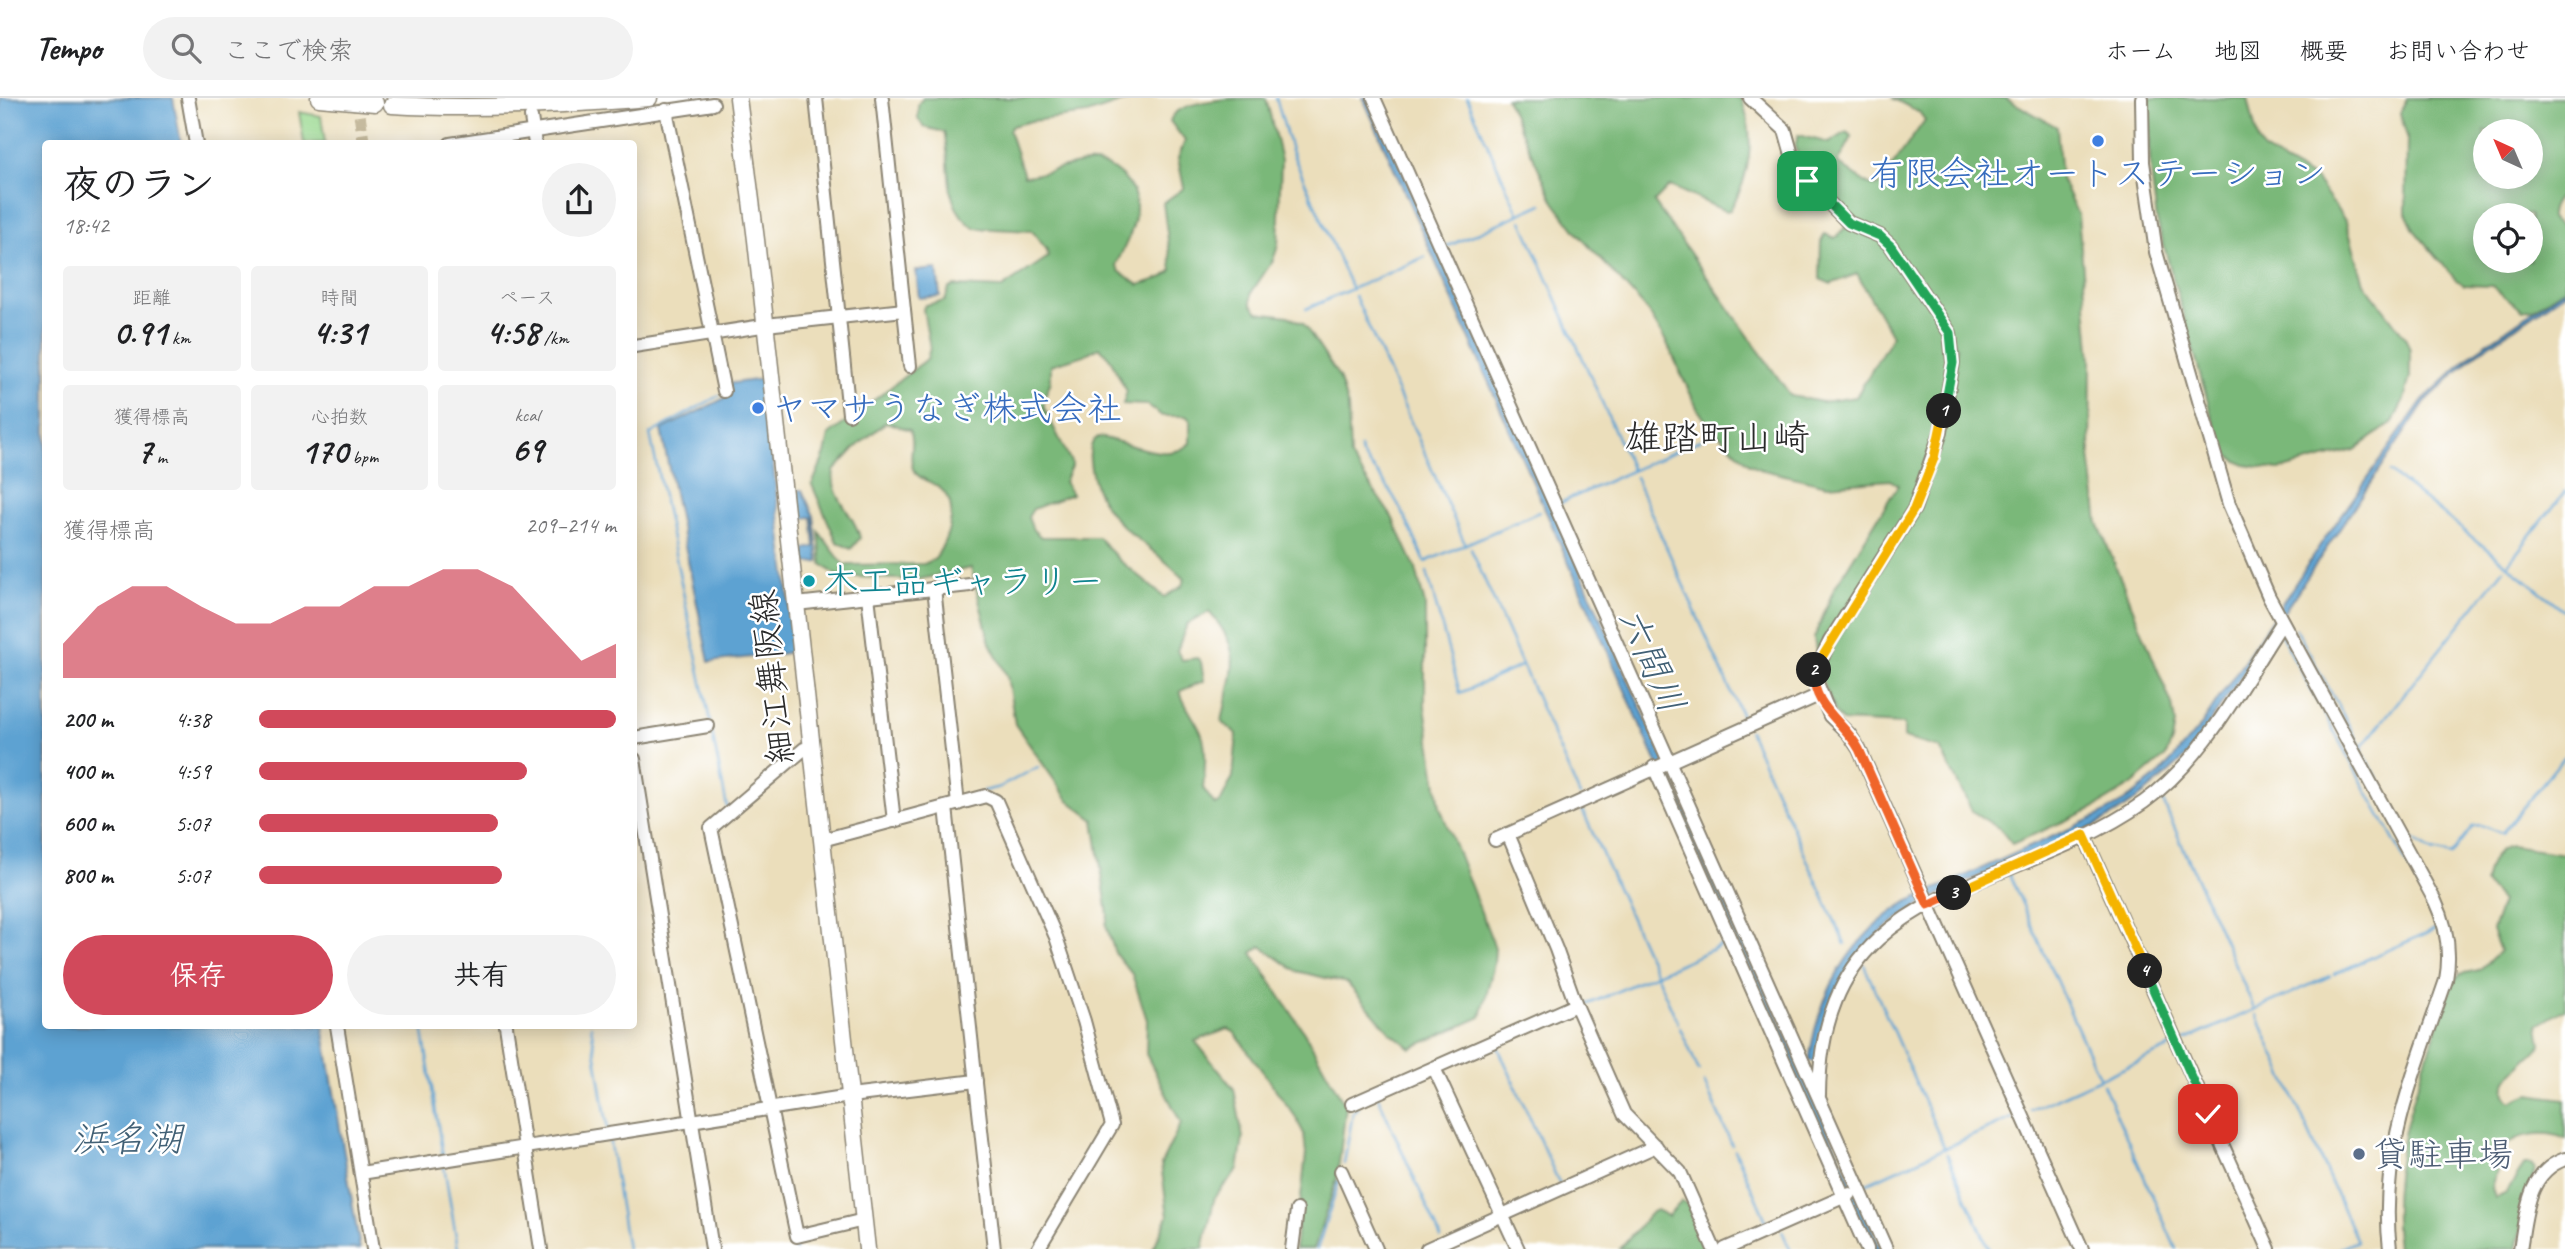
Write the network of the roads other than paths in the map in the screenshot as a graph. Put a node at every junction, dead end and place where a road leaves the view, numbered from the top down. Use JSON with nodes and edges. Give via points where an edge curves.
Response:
{"nodes":[{"id":1,"x":188,"y":98,"type":"edge"},
{"id":2,"x":319,"y":98,"type":"edge"},
{"id":3,"x":649,"y":98,"type":"edge"},
{"id":4,"x":738,"y":98,"type":"edge"},
{"id":5,"x":816,"y":98,"type":"edge"},
{"id":6,"x":882,"y":98,"type":"edge"},
{"id":7,"x":1374,"y":98,"type":"edge"},
{"id":8,"x":1750,"y":98,"type":"edge"},
{"id":9,"x":2142,"y":98,"type":"edge"},
{"id":10,"x":375,"y":103,"type":"dead end"},
{"id":11,"x":713,"y":104,"type":"dead end"},
{"id":12,"x":392,"y":105,"type":"dead end"},
{"id":13,"x":666,"y":110,"type":"junction"},
{"id":14,"x":533,"y":130,"type":"edge"},
{"id":15,"x":195,"y":140,"type":"edge"},
{"id":16,"x":474,"y":140,"type":"edge"},
{"id":17,"x":904,"y":310,"type":"junction"},
{"id":18,"x":839,"y":317,"type":"junction"},
{"id":19,"x":766,"y":325,"type":"junction"},
{"id":20,"x":712,"y":333,"type":"junction"},
{"id":21,"x":637,"y":346,"type":"edge"},
{"id":22,"x":910,"y":366,"type":"dead end"},
{"id":23,"x":724,"y":391,"type":"dead end"},
{"id":24,"x":849,"y":414,"type":"dead end"},
{"id":25,"x":970,"y":585,"type":"dead end"},
{"id":26,"x":934,"y":589,"type":"junction"},
{"id":27,"x":868,"y":596,"type":"junction"},
{"id":28,"x":796,"y":604,"type":"junction"},
{"id":29,"x":2279,"y":618,"type":"junction"},
{"id":30,"x":1819,"y":695,"type":"junction"},
{"id":31,"x":708,"y":726,"type":"dead end"},
{"id":32,"x":637,"y":738,"type":"edge"},
{"id":33,"x":812,"y":748,"type":"junction"},
{"id":34,"x":1660,"y":767,"type":"junction"},
{"id":35,"x":637,"y":778,"type":"edge"},
{"id":36,"x":952,"y":805,"type":"junction"},
{"id":37,"x":894,"y":821,"type":"junction"},
{"id":38,"x":1508,"y":834,"type":"junction"},
{"id":39,"x":2084,"y":835,"type":"junction"},
{"id":40,"x":822,"y":840,"type":"junction"},
{"id":41,"x":1495,"y":840,"type":"dead end"},
{"id":42,"x":1926,"y":900,"type":"junction"},
{"id":43,"x":1576,"y":1005,"type":"junction"},
{"id":44,"x":337,"y":1029,"type":"edge"},
{"id":45,"x":506,"y":1029,"type":"edge"},
{"id":46,"x":1434,"y":1068,"type":"junction"},
{"id":47,"x":976,"y":1081,"type":"junction"},
{"id":48,"x":1819,"y":1095,"type":"junction"},
{"id":49,"x":850,"y":1096,"type":"junction"},
{"id":50,"x":1352,"y":1104,"type":"dead end"},
{"id":51,"x":770,"y":1108,"type":"junction"},
{"id":52,"x":691,"y":1121,"type":"junction"},
{"id":53,"x":1656,"y":1146,"type":"junction"},
{"id":54,"x":525,"y":1147,"type":"junction"},
{"id":55,"x":2565,"y":1159,"type":"edge"},
{"id":56,"x":1341,"y":1171,"type":"dead end"},
{"id":57,"x":361,"y":1173,"type":"junction"},
{"id":58,"x":1852,"y":1193,"type":"junction"},
{"id":59,"x":1297,"y":1210,"type":"dead end"},
{"id":60,"x":1503,"y":1216,"type":"junction"},
{"id":61,"x":864,"y":1220,"type":"junction"},
{"id":62,"x":373,"y":1249,"type":"edge"},
{"id":63,"x":541,"y":1249,"type":"edge"},
{"id":64,"x":712,"y":1249,"type":"edge"},
{"id":65,"x":867,"y":1249,"type":"edge"},
{"id":66,"x":994,"y":1249,"type":"edge"},
{"id":67,"x":1038,"y":1249,"type":"edge"},
{"id":68,"x":1292,"y":1249,"type":"edge"},
{"id":69,"x":1376,"y":1249,"type":"edge"},
{"id":70,"x":1427,"y":1249,"type":"edge"},
{"id":71,"x":1518,"y":1249,"type":"edge"},
{"id":72,"x":1714,"y":1249,"type":"edge"},
{"id":73,"x":1726,"y":1249,"type":"edge"},
{"id":74,"x":1867,"y":1249,"type":"edge"},
{"id":75,"x":1886,"y":1249,"type":"edge"},
{"id":76,"x":2082,"y":1249,"type":"edge"},
{"id":77,"x":2269,"y":1249,"type":"edge"},
{"id":78,"x":2390,"y":1249,"type":"edge"},
{"id":79,"x":2520,"y":1249,"type":"edge"}],
"edges":[{"from":1,"to":15,"type":"street"},
{"from":2,"to":10,"type":"main road"},
{"from":3,"to":12,"type":"main road","via":[[542,106]]},
{"from":4,"to":19,"type":"main road","name":"細江舞阪線"},
{"from":5,"to":18,"type":"street"},
{"from":6,"to":17,"type":"street"},
{"from":7,"to":34,"type":"street"},
{"from":8,"to":30,"type":"street","via":[[1785,130],[1794,162],[1807,181],[1849,223],[1891,246],[1943,319],[1954,347],[1941,432],[1925,484],[1902,533],[1816,665]]},
{"from":9,"to":29,"type":"street","via":[[2143,162],[2156,252],[2229,504]]},
{"from":11,"to":13,"type":"street"},
{"from":13,"to":14,"type":"street"},
{"from":13,"to":20,"type":"street"},
{"from":14,"to":16,"type":"street"},
{"from":17,"to":18,"type":"street"},
{"from":17,"to":22,"type":"street"},
{"from":18,"to":19,"type":"street"},
{"from":18,"to":24,"type":"street"},
{"from":19,"to":20,"type":"street"},
{"from":19,"to":28,"type":"main road","name":"細江舞阪線"},
{"from":20,"to":21,"type":"street"},
{"from":20,"to":23,"type":"street"},
{"from":25,"to":26,"type":"street"},
{"from":26,"to":27,"type":"street"},
{"from":26,"to":36,"type":"street"},
{"from":27,"to":28,"type":"street"},
{"from":27,"to":37,"type":"street"},
{"from":28,"to":33,"type":"main road","name":"細江舞阪線"},
{"from":29,"to":39,"type":"street","via":[[2210,734],[2180,771],[2137,806]]},
{"from":29,"to":78,"type":"street","via":[[2435,901],[2447,939],[2446,980],[2393,1143],[2387,1186]]},
{"from":30,"to":34,"type":"street"},
{"from":30,"to":42,"type":"street","via":[[1830,716],[1855,741]]},
{"from":31,"to":32,"type":"street"},
{"from":33,"to":40,"type":"main road","name":"細江舞阪線"},
{"from":33,"to":51,"type":"street","via":[[804,749],[710,828]]},
{"from":34,"to":38,"type":"street"},
{"from":34,"to":48,"type":"street"},
{"from":34,"to":58,"type":"street"},
{"from":35,"to":52,"type":"street"},
{"from":36,"to":37,"type":"street"},
{"from":36,"to":47,"type":"street"},
{"from":36,"to":67,"type":"street","via":[[994,797],[1013,834],[1064,960],[1111,1119],[1108,1135]]},
{"from":37,"to":40,"type":"street"},
{"from":38,"to":41,"type":"street"},
{"from":38,"to":43,"type":"street"},
{"from":39,"to":42,"type":"street"},
{"from":39,"to":77,"type":"street"},
{"from":40,"to":49,"type":"main road","name":"細江舞阪線"},
{"from":42,"to":48,"type":"street","via":[[1886,930],[1846,981],[1827,1026]]},
{"from":42,"to":76,"type":"street"},
{"from":43,"to":46,"type":"street"},
{"from":43,"to":53,"type":"street","via":[[1629,1123]]},
{"from":44,"to":57,"type":"street"},
{"from":45,"to":54,"type":"street"},
{"from":46,"to":50,"type":"street"},
{"from":46,"to":60,"type":"street"},
{"from":47,"to":49,"type":"street"},
{"from":47,"to":66,"type":"street"},
{"from":48,"to":58,"type":"street"},
{"from":49,"to":51,"type":"street"},
{"from":49,"to":61,"type":"main road","name":"細江舞阪線"},
{"from":51,"to":52,"type":"street"},
{"from":51,"to":61,"type":"street","via":[[797,1236]]},
{"from":52,"to":54,"type":"street"},
{"from":52,"to":64,"type":"street"},
{"from":53,"to":60,"type":"street"},
{"from":53,"to":72,"type":"street","via":[[1680,1172]]},
{"from":54,"to":57,"type":"street"},
{"from":54,"to":63,"type":"street"},
{"from":55,"to":79,"type":"street","via":[[2548,1167],[2537,1180]]},
{"from":56,"to":69,"type":"street"},
{"from":57,"to":62,"type":"street"},
{"from":58,"to":73,"type":"street"},
{"from":58,"to":74,"type":"street"},
{"from":58,"to":75,"type":"street"},
{"from":59,"to":68,"type":"street"},
{"from":60,"to":70,"type":"street"},
{"from":60,"to":71,"type":"street"},
{"from":61,"to":65,"type":"main road","name":"細江舞阪線"}]}
